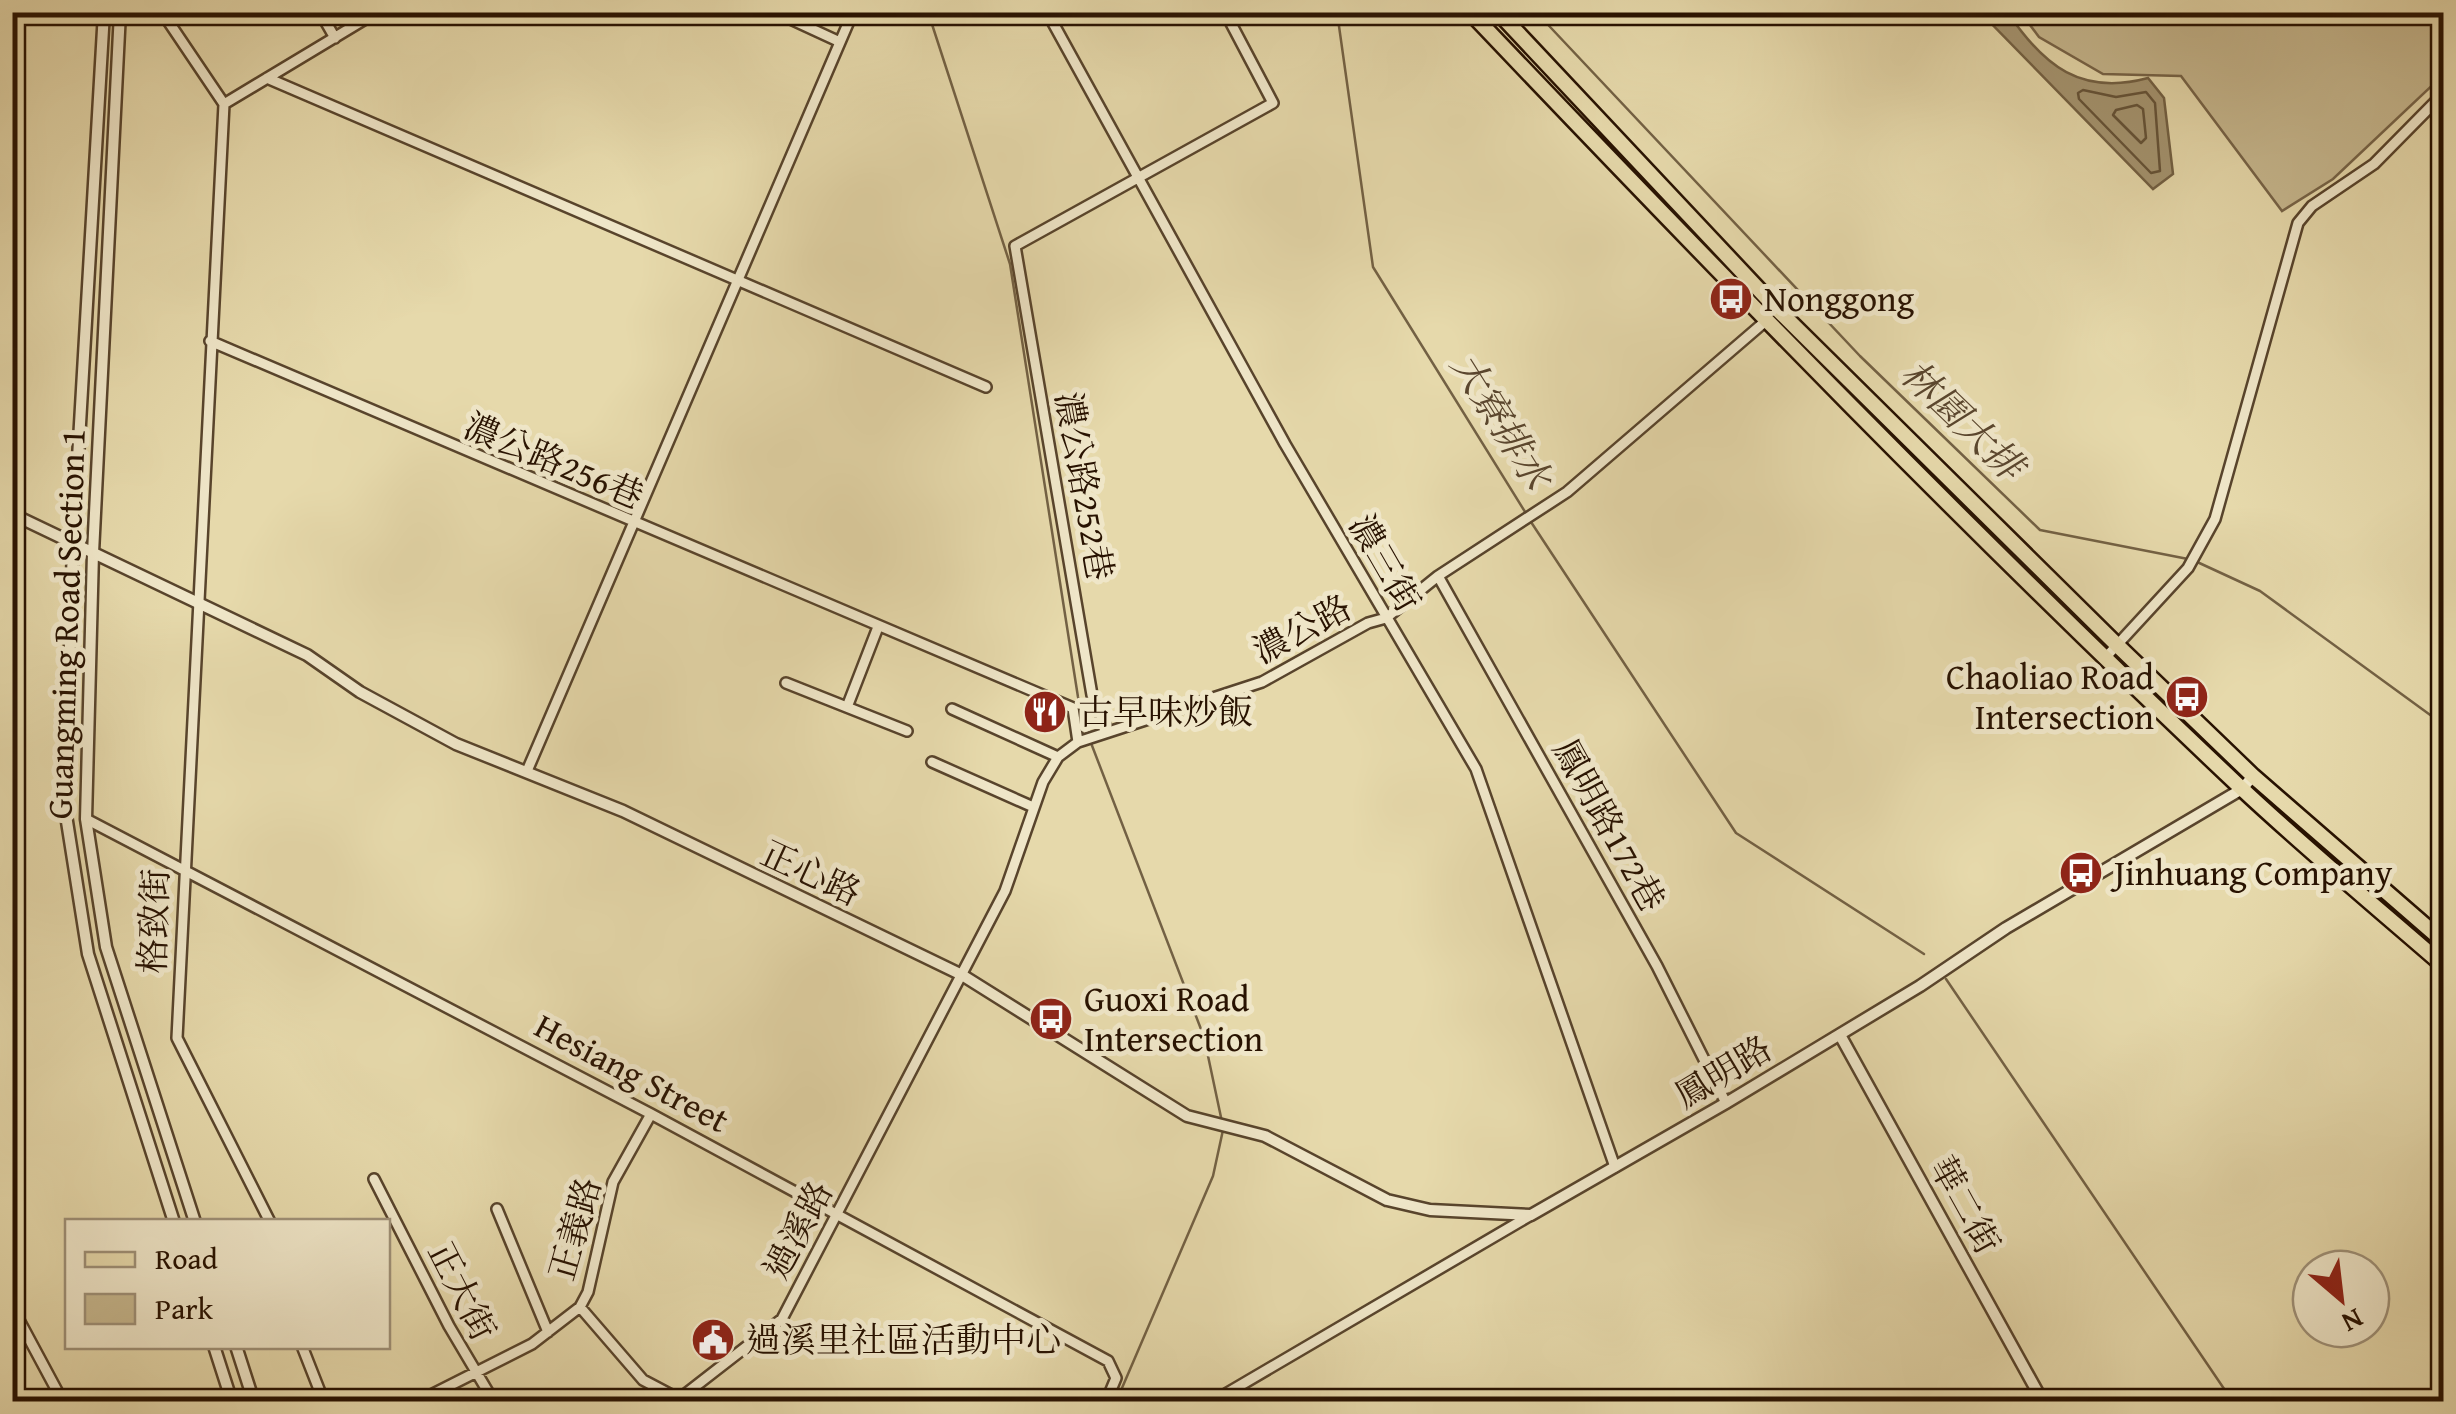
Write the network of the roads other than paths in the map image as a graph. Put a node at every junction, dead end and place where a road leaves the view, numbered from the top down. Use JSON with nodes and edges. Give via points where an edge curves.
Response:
{"nodes":[{"id":1,"x":104,"y":12,"type":"edge"},
{"id":2,"x":120,"y":12,"type":"edge"},
{"id":3,"x":162,"y":12,"type":"edge"},
{"id":4,"x":320,"y":12,"type":"edge"},
{"id":5,"x":377,"y":12,"type":"edge"},
{"id":6,"x":774,"y":12,"type":"edge"},
{"id":7,"x":852,"y":12,"type":"edge"},
{"id":8,"x":1047,"y":12,"type":"edge"},
{"id":9,"x":1225,"y":12,"type":"edge"},
{"id":10,"x":1470,"y":12,"type":"edge"},
{"id":11,"x":1498,"y":12,"type":"edge"},
{"id":12,"x":335,"y":38,"type":"junction"},
{"id":13,"x":840,"y":42,"type":"junction"},
{"id":14,"x":268,"y":78,"type":"junction"},
{"id":15,"x":2444,"y":93,"type":"edge"},
{"id":16,"x":224,"y":104,"type":"junction"},
{"id":17,"x":1137,"y":178,"type":"junction"},
{"id":18,"x":739,"y":281,"type":"junction"},
{"id":19,"x":1778,"y":310,"type":"junction"},
{"id":20,"x":1765,"y":322,"type":"junction"},
{"id":21,"x":210,"y":342,"type":"junction"},
{"id":22,"x":986,"y":387,"type":"dead end"},
{"id":23,"x":12,"y":514,"type":"edge"},
{"id":24,"x":633,"y":525,"type":"junction"},
{"id":25,"x":73,"y":544,"type":"junction"},
{"id":26,"x":93,"y":552,"type":"junction"},
{"id":27,"x":1438,"y":576,"type":"junction"},
{"id":28,"x":196,"y":601,"type":"junction"},
{"id":29,"x":1386,"y":618,"type":"junction"},
{"id":30,"x":878,"y":627,"type":"junction"},
{"id":31,"x":2117,"y":645,"type":"junction"},
{"id":32,"x":2106,"y":658,"type":"junction"},
{"id":33,"x":786,"y":683,"type":"dead end"},
{"id":34,"x":847,"y":708,"type":"junction"},
{"id":35,"x":952,"y":709,"type":"dead end"},
{"id":36,"x":906,"y":731,"type":"dead end"},
{"id":37,"x":1108,"y":732,"type":"junction"},
{"id":38,"x":1086,"y":739,"type":"junction"},
{"id":39,"x":1058,"y":757,"type":"junction"},
{"id":40,"x":932,"y":762,"type":"dead end"},
{"id":41,"x":528,"y":771,"type":"junction"},
{"id":42,"x":2254,"y":776,"type":"junction"},
{"id":43,"x":2242,"y":789,"type":"junction"},
{"id":44,"x":1032,"y":806,"type":"junction"},
{"id":45,"x":86,"y":819,"type":"junction"},
{"id":46,"x":183,"y":867,"type":"junction"},
{"id":47,"x":2444,"y":942,"type":"edge"},
{"id":48,"x":2444,"y":966,"type":"edge"},
{"id":49,"x":962,"y":975,"type":"junction"},
{"id":50,"x":1840,"y":1034,"type":"junction"},
{"id":51,"x":1726,"y":1103,"type":"junction"},
{"id":52,"x":651,"y":1114,"type":"junction"},
{"id":53,"x":1616,"y":1167,"type":"junction"},
{"id":54,"x":374,"y":1179,"type":"dead end"},
{"id":55,"x":497,"y":1210,"type":"dead end"},
{"id":56,"x":1531,"y":1215,"type":"junction"},
{"id":57,"x":836,"y":1216,"type":"junction"},
{"id":58,"x":173,"y":1219,"type":"edge"},
{"id":59,"x":194,"y":1219,"type":"edge"},
{"id":60,"x":268,"y":1219,"type":"edge"},
{"id":61,"x":12,"y":1306,"type":"edge"},
{"id":62,"x":580,"y":1308,"type":"junction"},
{"id":63,"x":548,"y":1332,"type":"junction"},
{"id":64,"x":215,"y":1349,"type":"edge"},
{"id":65,"x":237,"y":1349,"type":"edge"},
{"id":66,"x":303,"y":1349,"type":"edge"},
{"id":67,"x":474,"y":1374,"type":"junction"},
{"id":68,"x":12,"y":1384,"type":"edge"},
{"id":69,"x":680,"y":1400,"type":"edge"},
{"id":70,"x":22,"y":1402,"type":"edge"},
{"id":71,"x":63,"y":1402,"type":"edge"},
{"id":72,"x":232,"y":1402,"type":"edge"},
{"id":73,"x":254,"y":1402,"type":"edge"},
{"id":74,"x":324,"y":1402,"type":"edge"},
{"id":75,"x":417,"y":1402,"type":"edge"},
{"id":76,"x":494,"y":1402,"type":"edge"},
{"id":77,"x":1106,"y":1402,"type":"edge"},
{"id":78,"x":1212,"y":1402,"type":"edge"},
{"id":79,"x":2043,"y":1402,"type":"edge"}],
"edges":[{"from":1,"to":25,"type":"street","name":"Guangming Road Section 1"},
{"from":2,"to":26,"type":"street","name":"Guangming Road Section 1"},
{"from":3,"to":16,"type":"street"},
{"from":4,"to":12,"type":"street"},
{"from":5,"to":12,"type":"street"},
{"from":6,"to":13,"type":"street"},
{"from":7,"to":13,"type":"street"},
{"from":8,"to":17,"type":"street","name":"濃三街"},
{"from":9,"to":17,"type":"street","via":[[1273,103]]},
{"from":10,"to":20,"type":"main road"},
{"from":11,"to":19,"type":"main road"},
{"from":12,"to":14,"type":"street"},
{"from":13,"to":18,"type":"street"},
{"from":14,"to":16,"type":"street"},
{"from":14,"to":18,"type":"street"},
{"from":15,"to":31,"type":"street","via":[[2374,164],[2298,222],[2223,498],[2188,568]]},
{"from":16,"to":21,"type":"street","name":"格致街"},
{"from":17,"to":29,"type":"street","name":"濃三街"},
{"from":17,"to":37,"type":"street","name":"濃公路252巷","via":[[1015,246],[1092,695]]},
{"from":18,"to":22,"type":"street"},
{"from":18,"to":24,"type":"street"},
{"from":19,"to":20,"type":"street","name":"濃公路"},
{"from":19,"to":31,"type":"main road"},
{"from":20,"to":27,"type":"street","name":"濃公路","via":[[1540,513]]},
{"from":20,"to":32,"type":"main road"},
{"from":21,"to":24,"type":"street","name":"濃公路256巷"},
{"from":21,"to":28,"type":"street","name":"格致街"},
{"from":23,"to":25,"type":"street","name":"正心路"},
{"from":24,"to":30,"type":"street","name":"濃公路256巷"},
{"from":24,"to":41,"type":"street"},
{"from":25,"to":26,"type":"street","name":"正心路"},
{"from":25,"to":58,"type":"street","name":"Guangming Road Section 1","via":[[66,809],[74,878],[88,954]]},
{"from":26,"to":28,"type":"street","name":"正心路"},
{"from":26,"to":45,"type":"street","name":"Guangming Road Section 1"},
{"from":27,"to":29,"type":"street","name":"濃公路"},
{"from":27,"to":51,"type":"street","name":"鳳明路172巷","via":[[1657,966]]},
{"from":28,"to":41,"type":"street","name":"正心路","via":[[307,656],[412,722]]},
{"from":28,"to":46,"type":"street","name":"格致街"},
{"from":29,"to":37,"type":"street","name":"濃公路","via":[[1262,682]]},
{"from":29,"to":53,"type":"street","name":"濃三街","via":[[1490,801]]},
{"from":30,"to":34,"type":"street"},
{"from":30,"to":38,"type":"street","name":"濃公路256巷","via":[[1073,708]]},
{"from":31,"to":32,"type":"street"},
{"from":31,"to":42,"type":"main road"},
{"from":32,"to":43,"type":"main road"},
{"from":33,"to":34,"type":"street"},
{"from":34,"to":36,"type":"street"},
{"from":35,"to":39,"type":"street"},
{"from":37,"to":38,"type":"street","name":"濃公路"},
{"from":38,"to":39,"type":"street","name":"濃公路"},
{"from":39,"to":44,"type":"street","name":"濃公路"},
{"from":40,"to":44,"type":"street"},
{"from":41,"to":49,"type":"street","name":"正心路"},
{"from":42,"to":43,"type":"street","name":"鳳明路"},
{"from":42,"to":47,"type":"main road"},
{"from":43,"to":48,"type":"main road"},
{"from":43,"to":50,"type":"street","name":"鳳明路"},
{"from":44,"to":49,"type":"street","name":"濃公路","via":[[1005,891]]},
{"from":45,"to":46,"type":"street","name":"Hesiang Street"},
{"from":45,"to":59,"type":"street","name":"Guangming Road Section 1","via":[[106,947]]},
{"from":46,"to":52,"type":"street","name":"Hesiang Street"},
{"from":46,"to":60,"type":"street","name":"格致街","via":[[178,1038]]},
{"from":49,"to":56,"type":"street","name":"正心路","via":[[1158,1100],[1290,1148],[1387,1200],[1430,1210]]},
{"from":49,"to":57,"type":"street","name":"過溪路"},
{"from":50,"to":51,"type":"street","name":"鳳明路"},
{"from":50,"to":79,"type":"street","name":"華二街"},
{"from":51,"to":53,"type":"street","name":"鳳明路"},
{"from":52,"to":57,"type":"street","name":"Hesiang Street"},
{"from":52,"to":62,"type":"street","name":"正義路","via":[[613,1182]]},
{"from":53,"to":56,"type":"street","name":"鳳明路"},
{"from":54,"to":67,"type":"street","name":"正大街"},
{"from":55,"to":63,"type":"street"},
{"from":56,"to":78,"type":"street","name":"鳳明路"},
{"from":57,"to":69,"type":"street","name":"過溪路","via":[[772,1330]]},
{"from":57,"to":77,"type":"street","name":"Hesiang Street","via":[[1108,1361],[1116,1378]]},
{"from":61,"to":71,"type":"street"},
{"from":62,"to":63,"type":"street"},
{"from":62,"to":69,"type":"street","name":"過溪路","via":[[643,1380]]},
{"from":63,"to":67,"type":"street"},
{"from":64,"to":72,"type":"street"},
{"from":65,"to":73,"type":"street"},
{"from":66,"to":74,"type":"street"},
{"from":67,"to":75,"type":"street"},
{"from":67,"to":76,"type":"street","name":"正大街"},
{"from":68,"to":70,"type":"street"}]}
